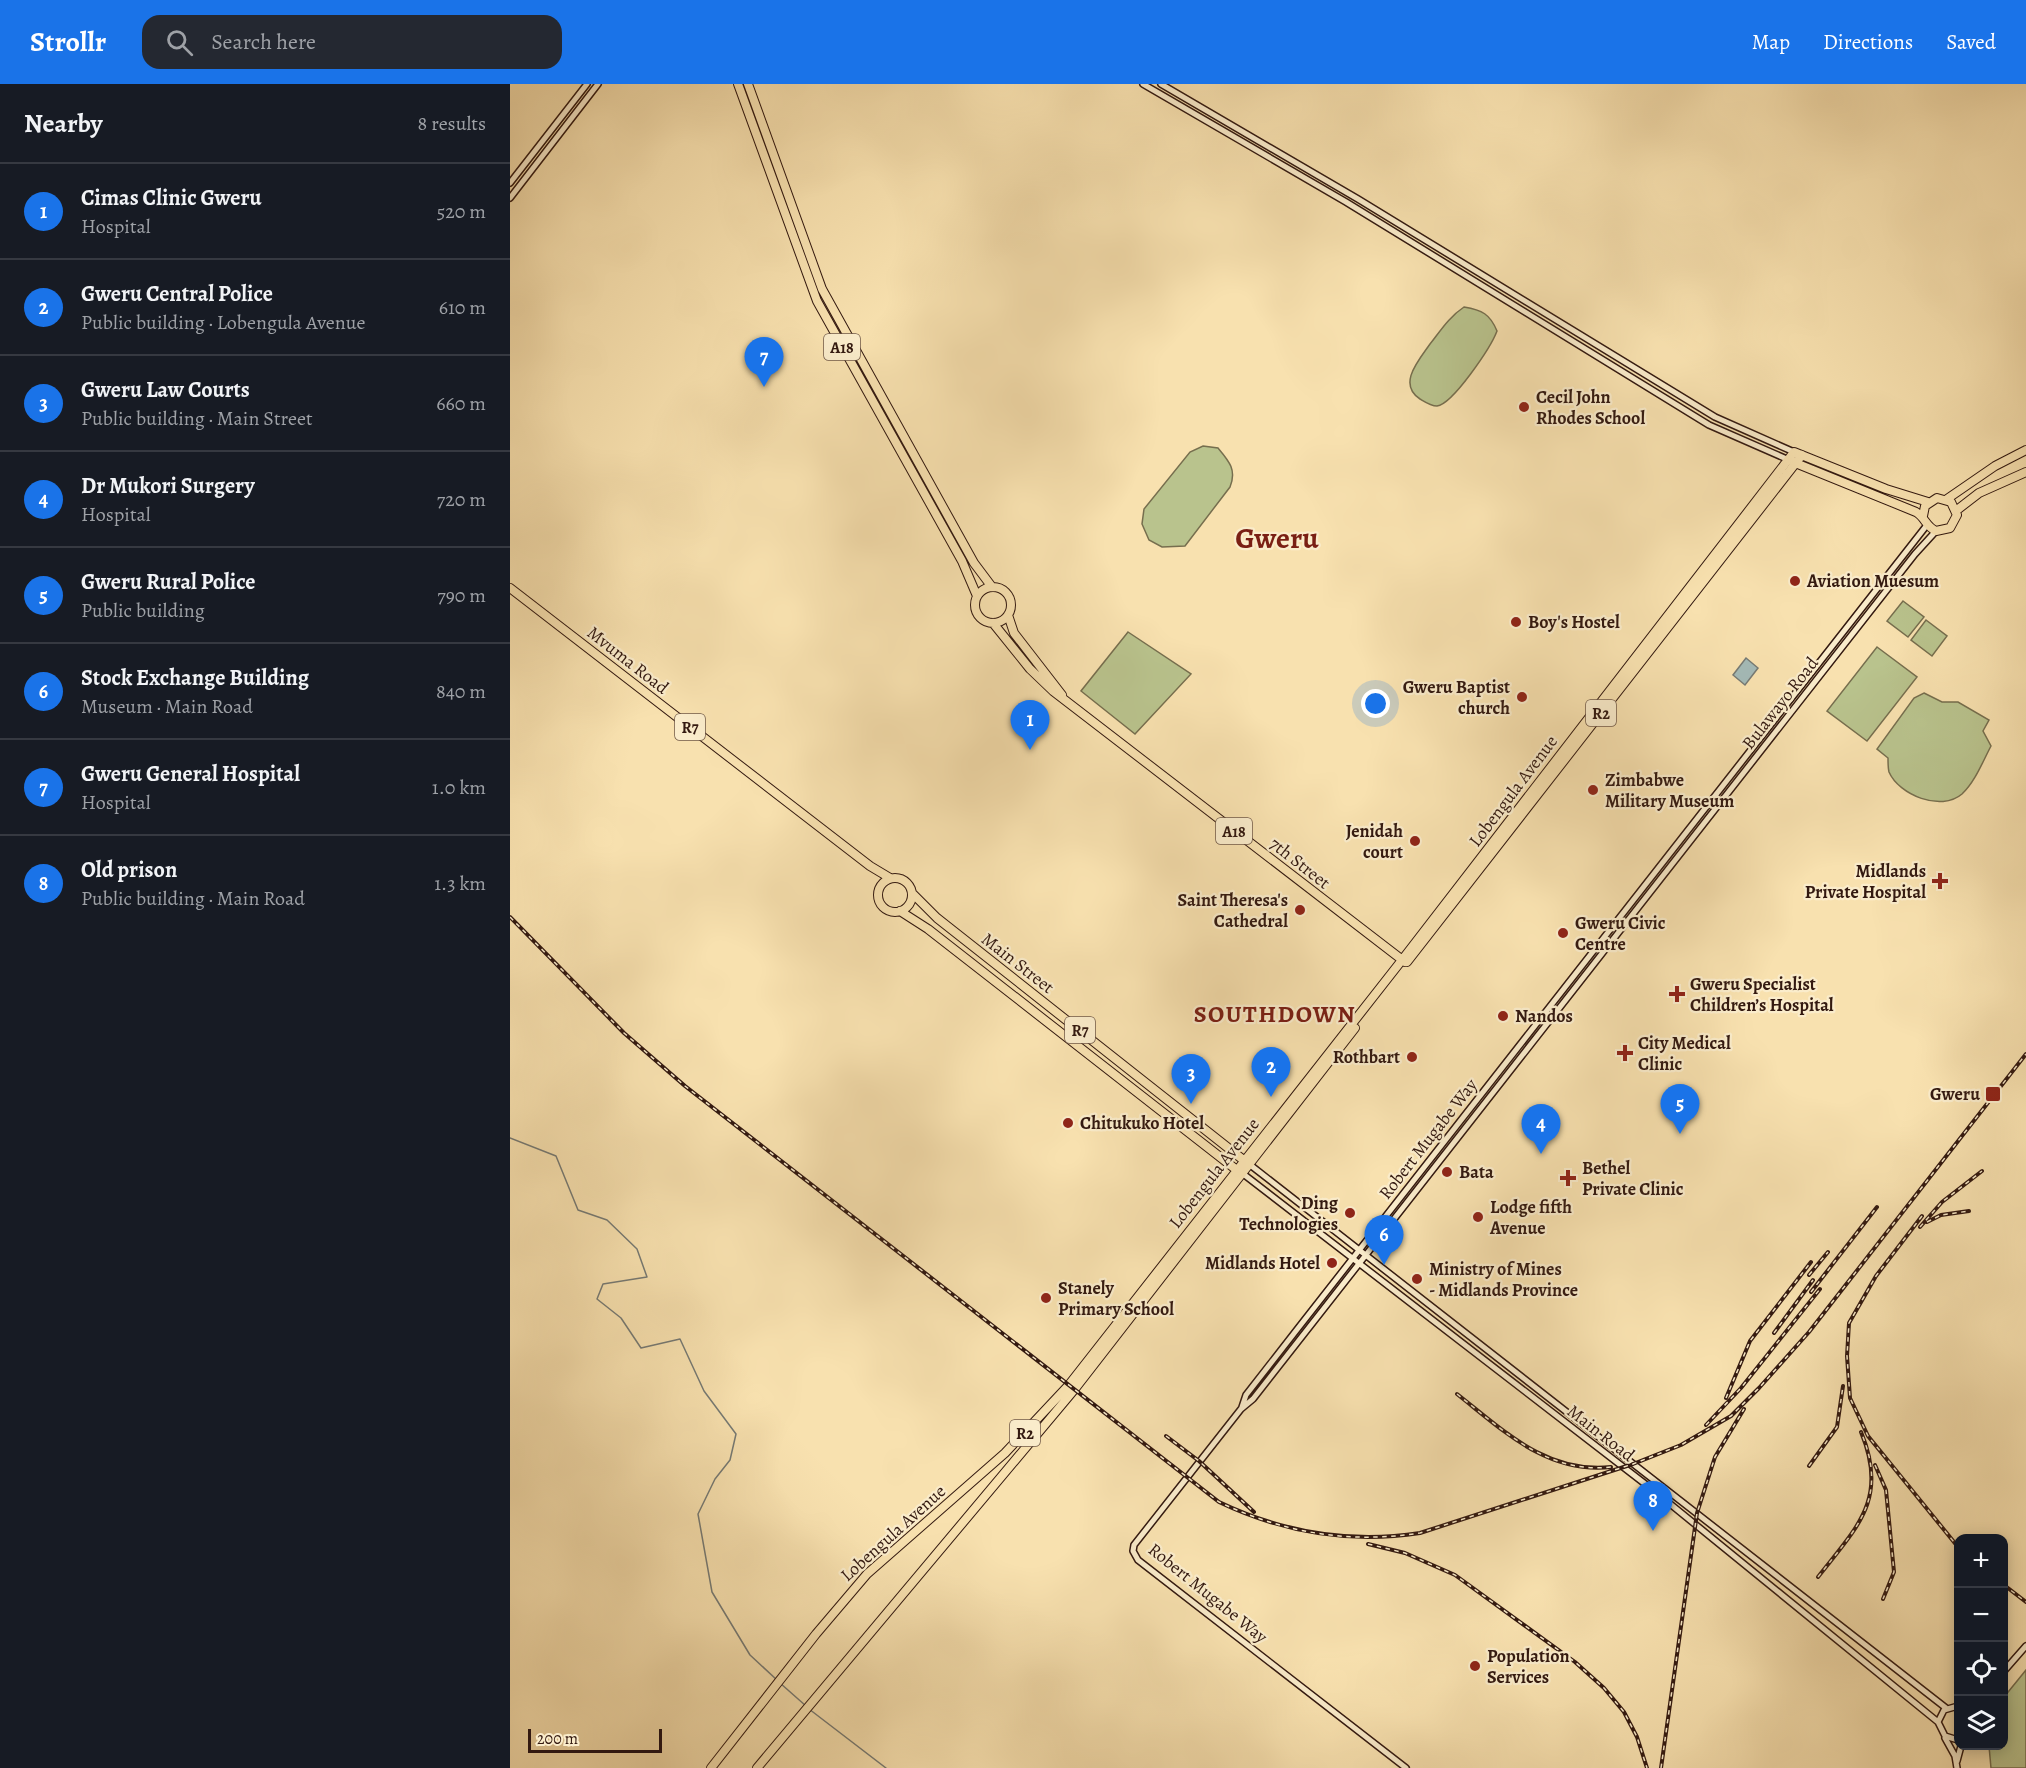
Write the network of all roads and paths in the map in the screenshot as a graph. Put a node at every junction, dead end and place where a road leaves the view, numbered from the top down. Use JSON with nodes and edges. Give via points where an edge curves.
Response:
{"nodes":[{"id":1,"x":587,"y":84,"type":"edge"},
{"id":2,"x":598,"y":84,"type":"edge"},
{"id":3,"x":738,"y":84,"type":"edge"},
{"id":4,"x":748,"y":84,"type":"edge"},
{"id":5,"x":1143,"y":84,"type":"edge"},
{"id":6,"x":1161,"y":84,"type":"edge"},
{"id":7,"x":771,"y":145,"type":"junction"},
{"id":8,"x":762,"y":149,"type":"junction"},
{"id":9,"x":510,"y":183,"type":"edge"},
{"id":10,"x":781,"y":190,"type":"junction"},
{"id":11,"x":510,"y":198,"type":"edge"},
{"id":12,"x":799,"y":241,"type":"junction"},
{"id":13,"x":2026,"y":450,"type":"edge"},
{"id":14,"x":1798,"y":453,"type":"junction"},
{"id":15,"x":1793,"y":461,"type":"junction"},
{"id":16,"x":2026,"y":472,"type":"edge"},
{"id":17,"x":1947,"y":499,"type":"junction"},
{"id":18,"x":1928,"y":502,"type":"junction"},
{"id":19,"x":1957,"y":510,"type":"junction"},
{"id":20,"x":1923,"y":516,"type":"junction"},
{"id":21,"x":1927,"y":525,"type":"junction"},
{"id":22,"x":1936,"y":531,"type":"junction"},
{"id":23,"x":1908,"y":549,"type":"junction"},
{"id":24,"x":1915,"y":554,"type":"junction"},
{"id":25,"x":992,"y":587,"type":"junction"},
{"id":26,"x":510,"y":588,"type":"edge"},
{"id":27,"x":977,"y":596,"type":"junction"},
{"id":28,"x":1008,"y":615,"type":"junction"},
{"id":29,"x":993,"y":623,"type":"junction"},
{"id":30,"x":1063,"y":698,"type":"junction"},
{"id":31,"x":870,"y":866,"type":"junction"},
{"id":32,"x":890,"y":878,"type":"junction"},
{"id":33,"x":879,"y":888,"type":"junction"},
{"id":34,"x":913,"y":894,"type":"junction"},
{"id":35,"x":900,"y":911,"type":"junction"},
{"id":36,"x":937,"y":918,"type":"junction"},
{"id":37,"x":1621,"y":918,"type":"joint"},
{"id":38,"x":1627,"y":923,"type":"joint"},
{"id":39,"x":928,"y":929,"type":"junction"},
{"id":40,"x":974,"y":948,"type":"junction"},
{"id":41,"x":965,"y":958,"type":"junction"},
{"id":42,"x":1404,"y":962,"type":"junction"},
{"id":43,"x":1055,"y":1010,"type":"junction"},
{"id":44,"x":1046,"y":1022,"type":"junction"},
{"id":45,"x":1094,"y":1040,"type":"junction"},
{"id":46,"x":1084,"y":1051,"type":"junction"},
{"id":47,"x":1171,"y":1102,"type":"junction"},
{"id":48,"x":1163,"y":1112,"type":"junction"},
{"id":49,"x":1203,"y":1127,"type":"junction"},
{"id":50,"x":1195,"y":1137,"type":"junction"},
{"id":51,"x":1246,"y":1162,"type":"junction"},
{"id":52,"x":1239,"y":1171,"type":"junction"},
{"id":53,"x":1359,"y":1250,"type":"junction"},
{"id":54,"x":1365,"y":1255,"type":"junction"},
{"id":55,"x":1352,"y":1260,"type":"junction"},
{"id":56,"x":1358,"y":1264,"type":"junction"},
{"id":57,"x":1544,"y":1395,"type":"junction"},
{"id":58,"x":1537,"y":1402,"type":"junction"},
{"id":59,"x":1241,"y":1409,"type":"junction"},
{"id":60,"x":1778,"y":1578,"type":"junction"},
{"id":61,"x":1772,"y":1586,"type":"junction"},
{"id":62,"x":2026,"y":1646,"type":"edge"},
{"id":63,"x":2008,"y":1666,"type":"edge"},
{"id":64,"x":1954,"y":1707,"type":"edge"},
{"id":65,"x":1946,"y":1708,"type":"junction"},
{"id":66,"x":1938,"y":1722,"type":"junction"},
{"id":67,"x":1945,"y":1736,"type":"junction"},
{"id":68,"x":1954,"y":1739,"type":"edge"},
{"id":69,"x":1960,"y":1750,"type":"edge"},
{"id":70,"x":1956,"y":1767,"type":"edge"},
{"id":71,"x":711,"y":1768,"type":"edge"},
{"id":72,"x":757,"y":1768,"type":"edge"},
{"id":73,"x":1406,"y":1768,"type":"edge"}],
"edges":[{"from":1,"to":9,"type":"main road"},
{"from":2,"to":11,"type":"main road"},
{"from":3,"to":8,"type":"highway","number":"A18"},
{"from":4,"to":7,"type":"highway","number":"A18"},
{"from":5,"to":15,"type":"main road","via":[[1346,202],[1702,420]]},
{"from":6,"to":14,"type":"main road","via":[[1715,417]]},
{"from":7,"to":8,"type":"highway"},
{"from":7,"to":10,"type":"highway","number":"A18"},
{"from":8,"to":10,"type":"highway","number":"A18"},
{"from":10,"to":12,"type":"highway","number":"A18"},
{"from":12,"to":25,"type":"highway","number":"A18","via":[[836,317],[974,563]]},
{"from":12,"to":27,"type":"highway","number":"A18","via":[[828,323],[962,561]]},
{"from":13,"to":17,"type":"highway"},
{"from":14,"to":15,"type":"highway","name":"Lobengula Avenue","number":"R2"},
{"from":14,"to":18,"type":"highway"},
{"from":15,"to":20,"type":"highway"},
{"from":15,"to":42,"type":"highway","name":"Lobengula Avenue","number":"R2"},
{"from":16,"to":19,"type":"highway","via":[[1979,493]]},
{"from":17,"to":18,"type":"highway"},
{"from":17,"to":19,"type":"highway"},
{"from":18,"to":20,"type":"highway"},
{"from":19,"to":22,"type":"highway","via":[[1950,528]]},
{"from":20,"to":21,"type":"highway"},
{"from":21,"to":22,"type":"highway"},
{"from":21,"to":23,"type":"main road","name":"Bulawayo Road"},
{"from":22,"to":24,"type":"main road","name":"Bulawayo Road"},
{"from":23,"to":24,"type":"main road"},
{"from":23,"to":37,"type":"main road","name":"Bulawayo Road"},
{"from":24,"to":38,"type":"main road","name":"Bulawayo Road"},
{"from":25,"to":27,"type":"highway"},
{"from":25,"to":28,"type":"highway","number":"A18","via":[[1009,598]]},
{"from":26,"to":31,"type":"highway","name":"Mvuma Road","number":"R7"},
{"from":27,"to":29,"type":"highway","number":"A18","via":[[974,604],[978,615]]},
{"from":28,"to":29,"type":"highway"},
{"from":28,"to":30,"type":"highway","name":"7th Street","number":"A18","via":[[1014,633]]},
{"from":29,"to":30,"type":"highway","name":"7th Street","number":"A18","via":[[1030,669]]},
{"from":30,"to":42,"type":"highway","name":"7th Street","number":"A18"},
{"from":31,"to":32,"type":"highway","name":"Mvuma Road","number":"R7"},
{"from":31,"to":33,"type":"highway","number":"R7"},
{"from":32,"to":33,"type":"highway"},
{"from":32,"to":34,"type":"highway","name":"Main Street","number":"R7","via":[[906,881]]},
{"from":33,"to":35,"type":"highway","name":"Main Street","number":"R7","via":[[881,904],[890,911]]},
{"from":34,"to":35,"type":"highway","via":[[909,905]]},
{"from":34,"to":36,"type":"highway","name":"Main Street","number":"R7"},
{"from":35,"to":39,"type":"highway","name":"Main Street","number":"R7"},
{"from":36,"to":39,"type":"highway"},
{"from":36,"to":40,"type":"highway","name":"Main Street","number":"R7"},
{"from":37,"to":53,"type":"main road","name":"Robert Mugabe Way"},
{"from":38,"to":54,"type":"main road","name":"Robert Mugabe Way"},
{"from":39,"to":41,"type":"highway","name":"Main Street","number":"R7"},
{"from":40,"to":41,"type":"highway"},
{"from":40,"to":43,"type":"highway","name":"Main Street","number":"R7"},
{"from":41,"to":44,"type":"highway","name":"Main Street","number":"R7"},
{"from":42,"to":51,"type":"highway","name":"Lobengula Avenue","number":"R2"},
{"from":43,"to":44,"type":"highway"},
{"from":43,"to":45,"type":"highway","name":"Main Street","number":"R7"},
{"from":44,"to":46,"type":"highway","name":"Main Street","number":"R7"},
{"from":45,"to":46,"type":"highway"},
{"from":45,"to":47,"type":"highway","name":"Main Street","number":"R7"},
{"from":46,"to":48,"type":"highway","name":"Main Street","number":"R7"},
{"from":47,"to":48,"type":"highway"},
{"from":47,"to":49,"type":"highway","name":"Main Street","number":"R7"},
{"from":48,"to":50,"type":"highway","name":"Main Street","number":"R7"},
{"from":49,"to":50,"type":"highway"},
{"from":49,"to":51,"type":"highway","name":"Main Street","number":"R7"},
{"from":50,"to":52,"type":"highway","name":"Main Street","number":"R7"},
{"from":51,"to":52,"type":"highway","name":"Lobengula Avenue","number":"R2"},
{"from":51,"to":53,"type":"main road","name":"Main Road"},
{"from":52,"to":55,"type":"main road","name":"Main Road"},
{"from":52,"to":71,"type":"highway","name":"Lobengula Avenue","number":"R2","via":[[1068,1386],[1005,1453],[867,1574]]},
{"from":52,"to":72,"type":"highway","name":"Lobengula Avenue","number":"R2","via":[[1074,1390]]},
{"from":53,"to":54,"type":"main road","name":"Main Road"},
{"from":53,"to":55,"type":"main road","name":"Robert Mugabe Way"},
{"from":54,"to":56,"type":"main road","name":"Robert Mugabe Way"},
{"from":54,"to":57,"type":"main road","name":"Main Road"},
{"from":55,"to":56,"type":"main road","name":"Main Road"},
{"from":55,"to":59,"type":"main road","name":"Robert Mugabe Way","via":[[1246,1395]]},
{"from":56,"to":58,"type":"main road","name":"Main Road"},
{"from":56,"to":59,"type":"main road","name":"Robert Mugabe Way","via":[[1253,1399]]},
{"from":57,"to":58,"type":"main road"},
{"from":57,"to":60,"type":"main road","name":"Main Road"},
{"from":58,"to":61,"type":"main road","name":"Main Road"},
{"from":59,"to":73,"type":"main road","name":"Robert Mugabe Way","via":[[1144,1530],[1133,1551],[1147,1567]]},
{"from":60,"to":61,"type":"main road"},
{"from":60,"to":65,"type":"main road","name":"Main Road"},
{"from":61,"to":66,"type":"main road","name":"Main Road"},
{"from":62,"to":63,"type":"main road"},
{"from":64,"to":65,"type":"main road"},
{"from":65,"to":66,"type":"main road"},
{"from":66,"to":67,"type":"main road"},
{"from":67,"to":68,"type":"main road"},
{"from":67,"to":70,"type":"main road"},
{"from":69,"to":70,"type":"main road"}]}
